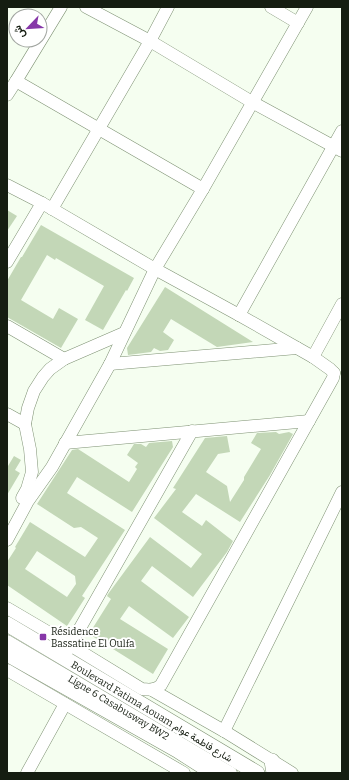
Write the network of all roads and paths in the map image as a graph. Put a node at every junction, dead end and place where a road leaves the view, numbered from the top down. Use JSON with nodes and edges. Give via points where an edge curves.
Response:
{"nodes":[{"id":1,"x":61,"y":7,"type":"edge"},
{"id":2,"x":86,"y":7,"type":"edge"},
{"id":3,"x":168,"y":7,"type":"edge"},
{"id":4,"x":271,"y":7,"type":"edge"},
{"id":5,"x":307,"y":7,"type":"edge"},
{"id":6,"x":298,"y":23,"type":"junction"},
{"id":7,"x":150,"y":41,"type":"junction"},
{"id":8,"x":16,"y":81,"type":"junction"},
{"id":9,"x":7,"y":95,"type":"edge"},
{"id":10,"x":252,"y":102,"type":"junction"},
{"id":11,"x":98,"y":129,"type":"junction"},
{"id":12,"x":342,"y":132,"type":"edge"},
{"id":13,"x":338,"y":149,"type":"edge"},
{"id":14,"x":7,"y":185,"type":"edge"},
{"id":15,"x":203,"y":189,"type":"junction"},
{"id":16,"x":47,"y":206,"type":"junction"},
{"id":17,"x":7,"y":262,"type":"edge"},
{"id":18,"x":155,"y":269,"type":"junction"},
{"id":19,"x":342,"y":304,"type":"edge"},
{"id":20,"x":239,"y":315,"type":"junction"},
{"id":21,"x":7,"y":326,"type":"edge"},
{"id":22,"x":124,"y":333,"type":"junction"},
{"id":23,"x":297,"y":348,"type":"junction"},
{"id":24,"x":313,"y":357,"type":"junction"},
{"id":25,"x":64,"y":359,"type":"junction"},
{"id":26,"x":110,"y":364,"type":"junction"},
{"id":27,"x":338,"y":373,"type":"edge"},
{"id":28,"x":7,"y":414,"type":"edge"},
{"id":29,"x":309,"y":420,"type":"junction"},
{"id":30,"x":25,"y":424,"type":"junction"},
{"id":31,"x":192,"y":431,"type":"junction"},
{"id":32,"x":65,"y":443,"type":"junction"},
{"id":33,"x":342,"y":492,"type":"edge"},
{"id":34,"x":7,"y":524,"type":"edge"},
{"id":35,"x":7,"y":540,"type":"edge"},
{"id":36,"x":7,"y":608,"type":"edge"},
{"id":37,"x":7,"y":624,"type":"edge"},
{"id":38,"x":7,"y":641,"type":"edge"},
{"id":39,"x":7,"y":646,"type":"edge"},
{"id":40,"x":67,"y":651,"type":"junction"},
{"id":41,"x":7,"y":654,"type":"edge"},
{"id":42,"x":7,"y":670,"type":"edge"},
{"id":43,"x":152,"y":690,"type":"junction"},
{"id":44,"x":65,"y":704,"type":"junction"},
{"id":45,"x":224,"y":731,"type":"junction"},
{"id":46,"x":181,"y":753,"type":"junction"},
{"id":47,"x":273,"y":767,"type":"edge"},
{"id":48,"x":174,"y":770,"type":"edge"},
{"id":49,"x":27,"y":773,"type":"edge"},
{"id":50,"x":213,"y":773,"type":"edge"},
{"id":51,"x":224,"y":773,"type":"edge"},
{"id":52,"x":231,"y":773,"type":"edge"},
{"id":53,"x":257,"y":773,"type":"edge"},
{"id":54,"x":292,"y":773,"type":"edge"}],
"edges":[{"from":1,"to":8,"type":"street"},
{"from":2,"to":7,"type":"street"},
{"from":3,"to":7,"type":"street"},
{"from":4,"to":6,"type":"street"},
{"from":5,"to":6,"type":"street"},
{"from":6,"to":10,"type":"street"},
{"from":7,"to":10,"type":"street"},
{"from":7,"to":11,"type":"street"},
{"from":8,"to":9,"type":"street"},
{"from":8,"to":11,"type":"street"},
{"from":10,"to":13,"type":"street"},
{"from":10,"to":15,"type":"street"},
{"from":11,"to":15,"type":"street"},
{"from":11,"to":16,"type":"street"},
{"from":12,"to":13,"type":"street"},
{"from":13,"to":20,"type":"street"},
{"from":14,"to":16,"type":"street"},
{"from":15,"to":18,"type":"street"},
{"from":16,"to":17,"type":"street"},
{"from":16,"to":18,"type":"street"},
{"from":18,"to":20,"type":"street"},
{"from":18,"to":22,"type":"street"},
{"from":19,"to":24,"type":"street"},
{"from":20,"to":23,"type":"street"},
{"from":21,"to":25,"type":"street"},
{"from":22,"to":25,"type":"street"},
{"from":22,"to":26,"type":"street"},
{"from":23,"to":24,"type":"street"},
{"from":23,"to":26,"type":"street"},
{"from":24,"to":27,"type":"street"},
{"from":25,"to":30,"type":"street","via":[[50,369],[34,391]]},
{"from":26,"to":32,"type":"street"},
{"from":27,"to":29,"type":"street"},
{"from":28,"to":30,"type":"street"},
{"from":29,"to":31,"type":"street"},
{"from":29,"to":43,"type":"street","via":[[161,685]]},
{"from":30,"to":34,"type":"street","via":[[32,472],[27,489]]},
{"from":31,"to":32,"type":"street"},
{"from":31,"to":40,"type":"street"},
{"from":32,"to":35,"type":"street"},
{"from":33,"to":45,"type":"street"},
{"from":36,"to":40,"type":"street"},
{"from":37,"to":40,"type":"main road","name":"Boulevard Fatima Aouam شارع فاطمة عوام"},
{"from":38,"to":52,"type":"street","name":"Ligne 6 Casabusway BW2"},
{"from":39,"to":51,"type":"street","name":"Ligne 6 Casabusway BW2"},
{"from":40,"to":43,"type":"street","via":[[142,689]]},
{"from":40,"to":53,"type":"main road","name":"Boulevard Fatima Aouam شارع فاطمة عوام"},
{"from":41,"to":46,"type":"main road","name":"Boulevard Fatima Aouam شارع فاطمة عوام"},
{"from":42,"to":44,"type":"street"},
{"from":43,"to":45,"type":"street"},
{"from":44,"to":48,"type":"street"},
{"from":44,"to":49,"type":"street"},
{"from":45,"to":47,"type":"street"},
{"from":46,"to":48,"type":"street"},
{"from":46,"to":50,"type":"main road","name":"Boulevard Fatima Aouam شارع فاطمة عوام"},
{"from":47,"to":54,"type":"street"}]}
